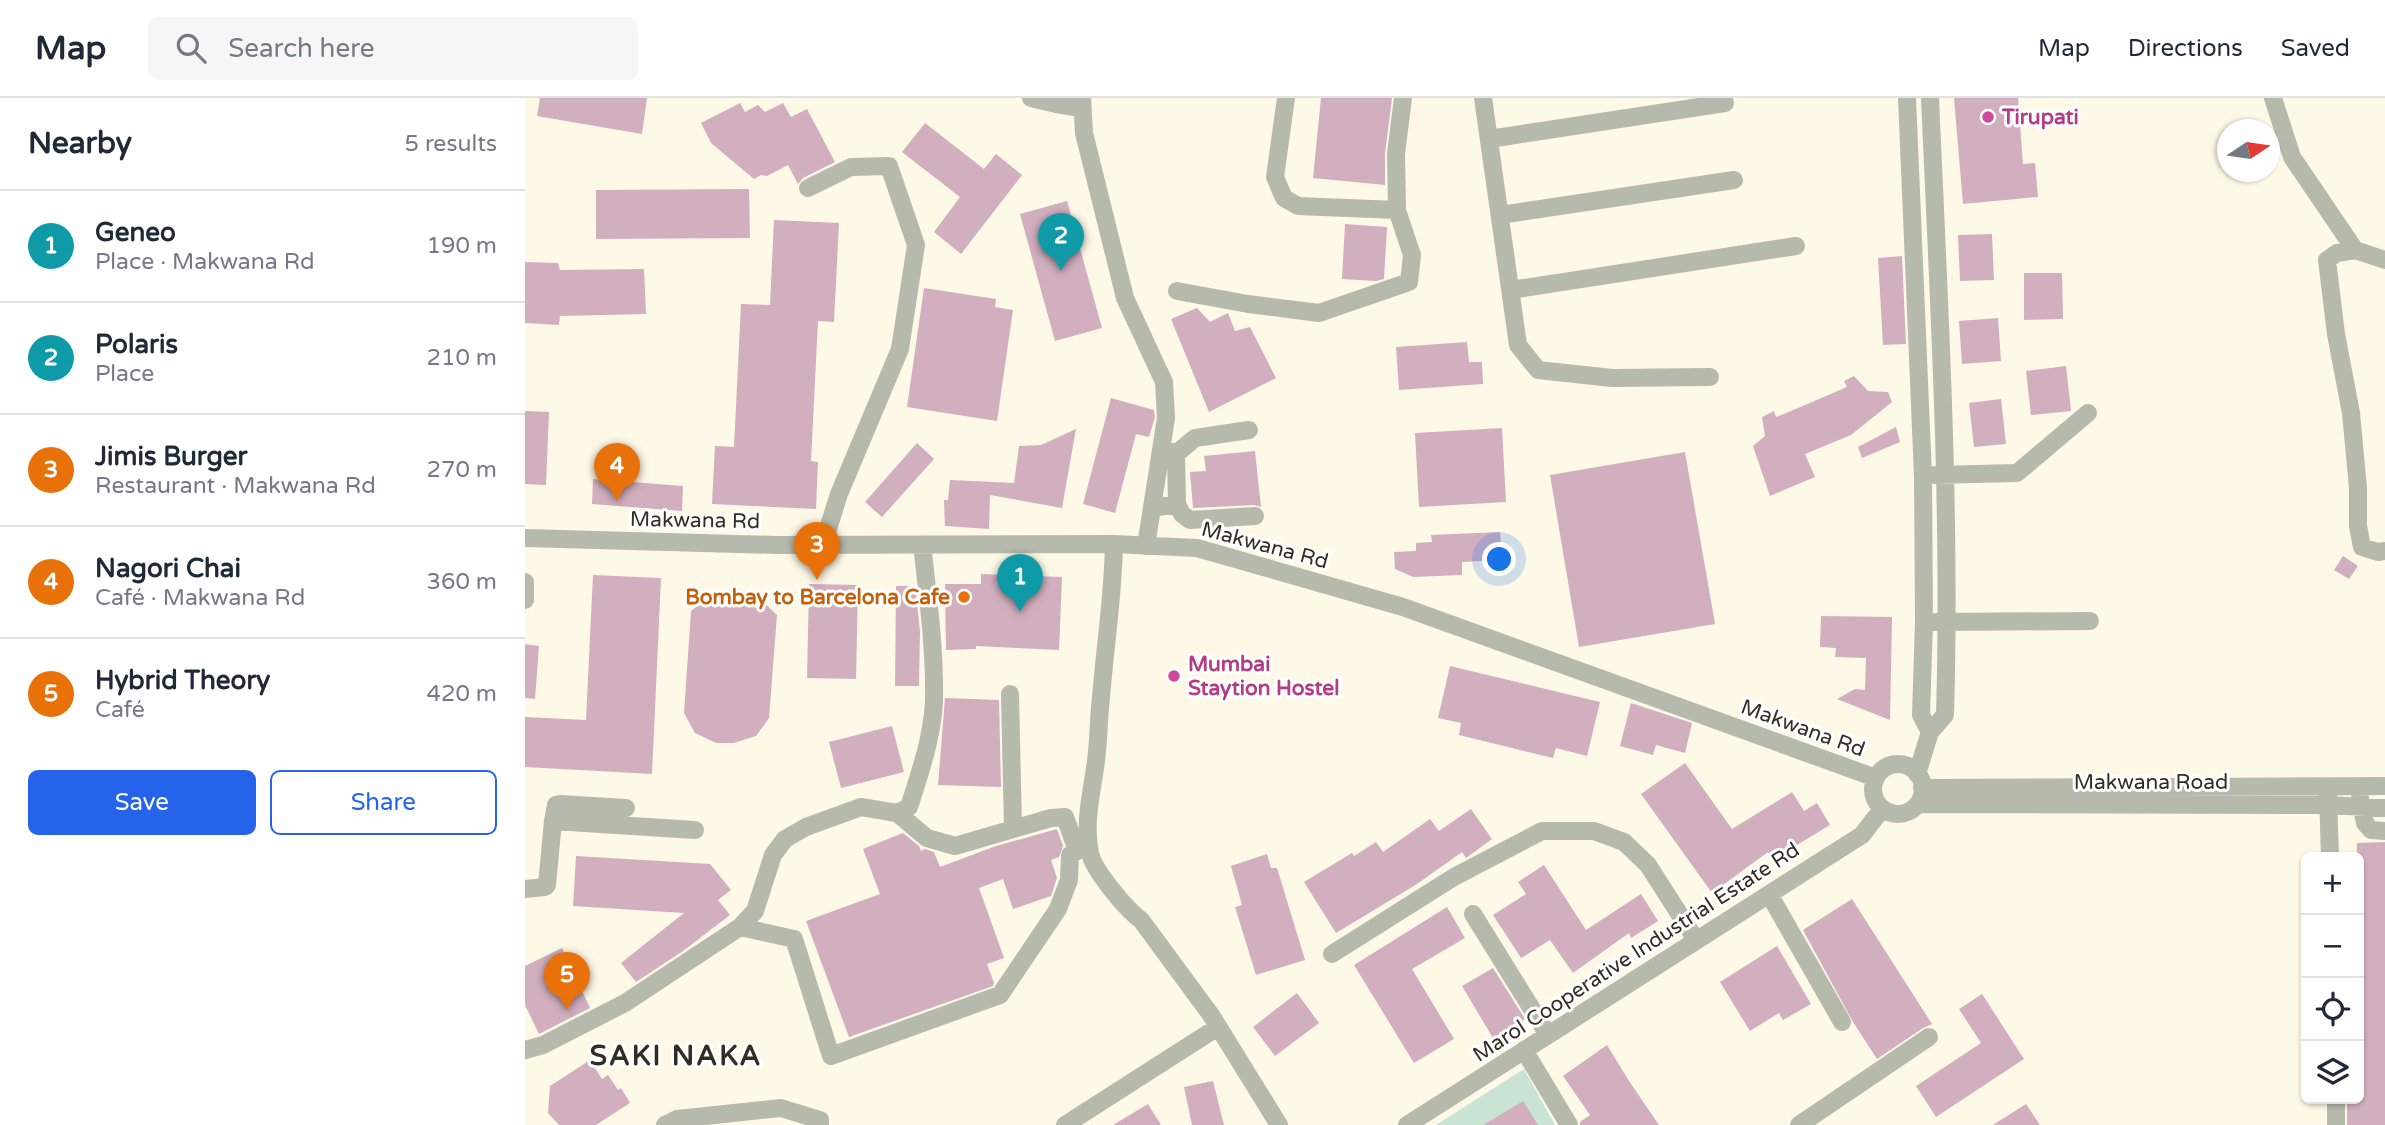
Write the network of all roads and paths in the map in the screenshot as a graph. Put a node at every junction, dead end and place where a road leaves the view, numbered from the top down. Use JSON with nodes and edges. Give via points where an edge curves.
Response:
{"nodes":[{"id":1,"x":1031,"y":98,"type":"edge"},
{"id":2,"x":1286,"y":98,"type":"edge"},
{"id":3,"x":1403,"y":98,"type":"edge"},
{"id":4,"x":1483,"y":98,"type":"edge"},
{"id":5,"x":1907,"y":98,"type":"edge"},
{"id":6,"x":1930,"y":98,"type":"edge"},
{"id":7,"x":2273,"y":98,"type":"edge"},
{"id":8,"x":1081,"y":103,"type":"edge"},
{"id":9,"x":1725,"y":103,"type":"dead end"},
{"id":10,"x":1489,"y":139,"type":"junction"},
{"id":11,"x":1734,"y":180,"type":"dead end"},
{"id":12,"x":808,"y":188,"type":"dead end"},
{"id":13,"x":1397,"y":210,"type":"junction"},
{"id":14,"x":1500,"y":215,"type":"junction"},
{"id":15,"x":1796,"y":246,"type":"dead end"},
{"id":16,"x":2355,"y":250,"type":"junction"},
{"id":17,"x":2385,"y":260,"type":"edge"},
{"id":18,"x":1511,"y":290,"type":"junction"},
{"id":19,"x":1177,"y":291,"type":"dead end"},
{"id":20,"x":1710,"y":376,"type":"dead end"},
{"id":21,"x":2088,"y":413,"type":"dead end"},
{"id":22,"x":1249,"y":430,"type":"dead end"},
{"id":23,"x":1169,"y":451,"type":"junction"},
{"id":24,"x":1946,"y":474,"type":"junction"},
{"id":25,"x":1923,"y":476,"type":"junction"},
{"id":26,"x":1177,"y":504,"type":"junction"},
{"id":27,"x":1153,"y":508,"type":"junction"},
{"id":28,"x":1255,"y":516,"type":"dead end"},
{"id":29,"x":525,"y":538,"type":"edge"},
{"id":30,"x":1114,"y":544,"type":"junction"},
{"id":31,"x":823,"y":545,"type":"junction"},
{"id":32,"x":922,"y":545,"type":"junction"},
{"id":33,"x":1146,"y":545,"type":"junction"},
{"id":34,"x":2385,"y":551,"type":"edge"},
{"id":35,"x":525,"y":582,"type":"edge"},
{"id":36,"x":525,"y":600,"type":"edge"},
{"id":37,"x":2090,"y":621,"type":"dead end"},
{"id":38,"x":1924,"y":622,"type":"junction"},
{"id":39,"x":1948,"y":622,"type":"junction"},
{"id":40,"x":1010,"y":694,"type":"dead end"},
{"id":41,"x":1930,"y":732,"type":"junction"},
{"id":42,"x":1876,"y":778,"type":"junction"},
{"id":43,"x":2359,"y":786,"type":"junction"},
{"id":44,"x":2385,"y":786,"type":"edge"},
{"id":45,"x":1919,"y":789,"type":"junction"},
{"id":46,"x":2327,"y":796,"type":"junction"},
{"id":47,"x":2361,"y":807,"type":"junction"},
{"id":48,"x":626,"y":808,"type":"dead end"},
{"id":49,"x":2385,"y":808,"type":"edge"},
{"id":50,"x":1882,"y":809,"type":"junction"},
{"id":51,"x":897,"y":813,"type":"junction"},
{"id":52,"x":553,"y":821,"type":"junction"},
{"id":53,"x":1013,"y":829,"type":"junction"},
{"id":54,"x":695,"y":830,"type":"dead end"},
{"id":55,"x":2385,"y":831,"type":"edge"},
{"id":56,"x":2330,"y":852,"type":"edge"},
{"id":57,"x":525,"y":888,"type":"edge"},
{"id":58,"x":1769,"y":894,"type":"junction"},
{"id":59,"x":1473,"y":914,"type":"dead end"},
{"id":60,"x":740,"y":927,"type":"junction"},
{"id":61,"x":1696,"y":940,"type":"junction"},
{"id":62,"x":1332,"y":954,"type":"dead end"},
{"id":63,"x":1842,"y":1022,"type":"dead end"},
{"id":64,"x":1219,"y":1027,"type":"junction"},
{"id":65,"x":1548,"y":1035,"type":"junction"},
{"id":66,"x":1929,"y":1037,"type":"dead end"},
{"id":67,"x":525,"y":1049,"type":"edge"},
{"id":68,"x":1524,"y":1051,"type":"junction"},
{"id":69,"x":2336,"y":1104,"type":"edge"},
{"id":70,"x":665,"y":1125,"type":"edge"},
{"id":71,"x":821,"y":1125,"type":"edge"},
{"id":72,"x":1065,"y":1125,"type":"edge"},
{"id":73,"x":1279,"y":1125,"type":"edge"},
{"id":74,"x":1407,"y":1125,"type":"edge"},
{"id":75,"x":1569,"y":1125,"type":"edge"},
{"id":76,"x":1799,"y":1125,"type":"edge"},
{"id":77,"x":2336,"y":1125,"type":"edge"}],
"edges":[{"from":1,"to":8,"type":"street"},
{"from":2,"to":13,"type":"street","via":[[1275,177],[1284,198],[1298,206]]},
{"from":3,"to":13,"type":"street","via":[[1396,154]]},
{"from":4,"to":10,"type":"street"},
{"from":5,"to":25,"type":"street"},
{"from":6,"to":24,"type":"street"},
{"from":7,"to":16,"type":"street","via":[[2292,157]]},
{"from":8,"to":23,"type":"street","via":[[1084,133],[1125,298],[1164,382]]},
{"from":9,"to":10,"type":"street"},
{"from":10,"to":14,"type":"street"},
{"from":11,"to":14,"type":"street"},
{"from":12,"to":31,"type":"street","via":[[851,167],[889,166],[916,245],[900,349],[839,494]]},
{"from":13,"to":19,"type":"street","via":[[1412,254],[1409,282],[1319,313]]},
{"from":14,"to":18,"type":"street"},
{"from":15,"to":18,"type":"street"},
{"from":16,"to":17,"type":"street"},
{"from":16,"to":34,"type":"street","via":[[2327,260],[2351,413],[2362,547]]},
{"from":18,"to":20,"type":"street","via":[[1518,345],[1538,370],[1612,378]]},
{"from":21,"to":24,"type":"street","via":[[2017,473]]},
{"from":22,"to":23,"type":"street","via":[[1195,438]]},
{"from":23,"to":26,"type":"street"},
{"from":23,"to":27,"type":"street"},
{"from":24,"to":25,"type":"street"},
{"from":24,"to":39,"type":"street"},
{"from":25,"to":38,"type":"street"},
{"from":26,"to":27,"type":"street"},
{"from":26,"to":28,"type":"street","via":[[1190,520]]},
{"from":27,"to":33,"type":"street"},
{"from":29,"to":31,"type":"street","name":"Makwana Rd"},
{"from":30,"to":32,"type":"street","name":"Makwana Rd"},
{"from":30,"to":33,"type":"street","name":"Makwana Rd"},
{"from":30,"to":64,"type":"street","via":[[1114,590],[1088,805],[1090,855]]},
{"from":31,"to":32,"type":"street","name":"Makwana Rd"},
{"from":32,"to":51,"type":"street","via":[[934,704],[924,762],[909,807]]},
{"from":33,"to":42,"type":"street","name":"Makwana Rd","via":[[1197,548],[1403,607]]},
{"from":35,"to":36,"type":"street"},
{"from":37,"to":39,"type":"street"},
{"from":38,"to":39,"type":"street"},
{"from":38,"to":41,"type":"street","via":[[1921,715]]},
{"from":39,"to":41,"type":"street","via":[[1945,715]]},
{"from":40,"to":53,"type":"street"},
{"from":41,"to":45,"type":"street"},
{"from":42,"to":45,"type":"street","via":[[1885,768],[1904,765]]},
{"from":42,"to":50,"type":"street","via":[[1873,793]]},
{"from":43,"to":44,"type":"street","name":"Makwana Road"},
{"from":43,"to":46,"type":"street","name":"Makwana Road"},
{"from":43,"to":47,"type":"street"},
{"from":45,"to":46,"type":"street","name":"Makwana Road","via":[[2084,796]]},
{"from":45,"to":50,"type":"street","via":[[1911,811],[1892,814]]},
{"from":46,"to":47,"type":"street","name":"Makwana Road"},
{"from":46,"to":56,"type":"street"},
{"from":47,"to":49,"type":"street","name":"Makwana Road"},
{"from":47,"to":55,"type":"street","via":[[2371,830]]},
{"from":48,"to":52,"type":"street","via":[[560,804]]},
{"from":50,"to":58,"type":"street","name":"Marol Cooperative Industrial Estate Rd","via":[[1862,835]]},
{"from":51,"to":53,"type":"street","via":[[927,838],[955,846]]},
{"from":51,"to":60,"type":"street","via":[[861,807],[785,839],[773,855],[755,911]]},
{"from":52,"to":54,"type":"street"},
{"from":52,"to":57,"type":"street","via":[[547,885]]},
{"from":53,"to":60,"type":"street","via":[[1065,817],[1077,851],[1070,855],[1069,880],[1058,909],[1000,995],[831,1056],[794,939]]},
{"from":58,"to":61,"type":"street","name":"Marol Cooperative Industrial Estate Rd"},
{"from":58,"to":63,"type":"street"},
{"from":59,"to":65,"type":"street"},
{"from":60,"to":67,"type":"street","via":[[625,1003],[543,1045]]},
{"from":61,"to":62,"type":"street","via":[[1648,865],[1624,842],[1594,831],[1542,831],[1454,877]]},
{"from":61,"to":65,"type":"street","name":"Marol Cooperative Industrial Estate Rd"},
{"from":64,"to":72,"type":"street"},
{"from":64,"to":73,"type":"street"},
{"from":65,"to":68,"type":"street","name":"Marol Cooperative Industrial Estate Rd"},
{"from":66,"to":76,"type":"street"},
{"from":68,"to":74,"type":"street","name":"Marol Cooperative Industrial Estate Rd"},
{"from":68,"to":75,"type":"street"},
{"from":69,"to":77,"type":"street"},
{"from":70,"to":71,"type":"street","via":[[677,1119],[781,1108],[820,1119]]}]}
